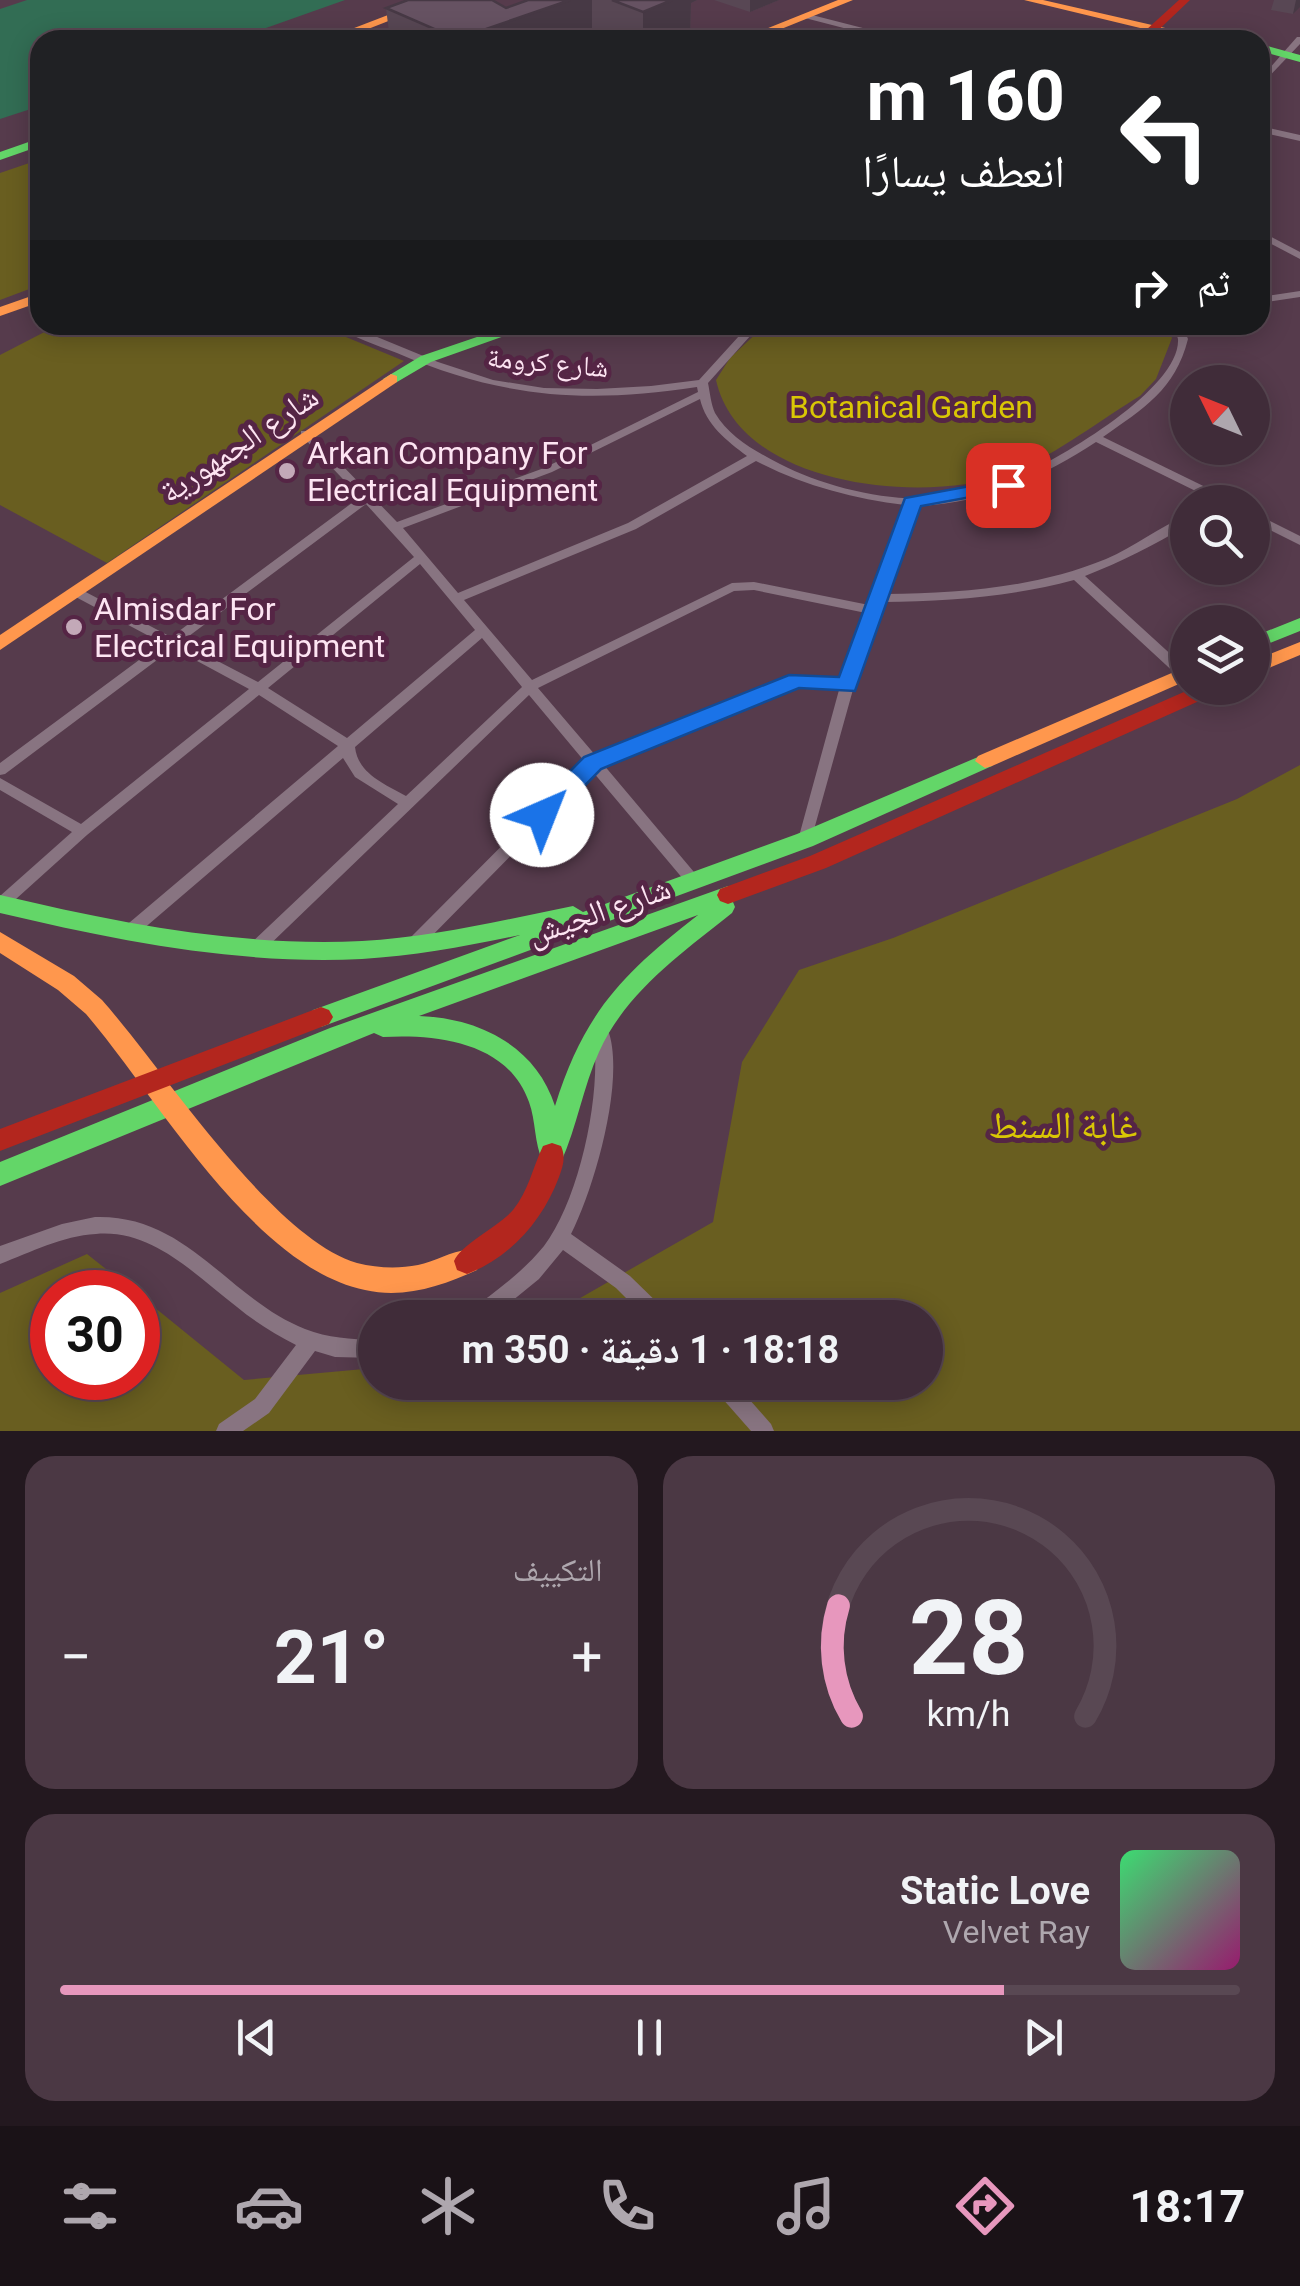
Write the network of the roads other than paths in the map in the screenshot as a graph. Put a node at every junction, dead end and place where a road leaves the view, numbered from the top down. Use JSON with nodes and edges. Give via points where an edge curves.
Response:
{"nodes":[{"id":1,"x":436,"y":0,"type":"edge"},
{"id":2,"x":462,"y":0,"type":"edge"},
{"id":3,"x":848,"y":0,"type":"edge"},
{"id":4,"x":1029,"y":0,"type":"edge"},
{"id":5,"x":1055,"y":0,"type":"edge"},
{"id":6,"x":1185,"y":0,"type":"edge"},
{"id":7,"x":808,"y":16,"type":"junction"},
{"id":8,"x":355,"y":30,"type":"edge"},
{"id":9,"x":381,"y":30,"type":"edge"},
{"id":10,"x":771,"y":30,"type":"edge"},
{"id":11,"x":861,"y":30,"type":"edge"},
{"id":12,"x":1148,"y":30,"type":"edge"},
{"id":13,"x":1149,"y":30,"type":"edge"},
{"id":14,"x":1153,"y":30,"type":"edge"},
{"id":15,"x":1294,"y":55,"type":"edge"},
{"id":16,"x":1270,"y":75,"type":"edge"},
{"id":17,"x":1270,"y":131,"type":"edge"},
{"id":18,"x":1300,"y":138,"type":"edge"},
{"id":19,"x":30,"y":146,"type":"edge"},
{"id":20,"x":30,"y":152,"type":"edge"},
{"id":21,"x":0,"y":160,"type":"edge"},
{"id":22,"x":1270,"y":240,"type":"edge"},
{"id":23,"x":1300,"y":256,"type":"edge"},
{"id":24,"x":1300,"y":294,"type":"edge"},
{"id":25,"x":1270,"y":298,"type":"edge"},
{"id":26,"x":30,"y":301,"type":"edge"},
{"id":27,"x":0,"y":312,"type":"edge"},
{"id":28,"x":365,"y":335,"type":"edge"},
{"id":29,"x":498,"y":335,"type":"edge"},
{"id":30,"x":747,"y":335,"type":"edge"},
{"id":31,"x":1182,"y":335,"type":"edge"},
{"id":32,"x":426,"y":359,"type":"junction"},
{"id":33,"x":702,"y":388,"type":"junction"},
{"id":34,"x":305,"y":433,"type":"junction"},
{"id":35,"x":1094,"y":438,"type":"junction"},
{"id":36,"x":754,"y":457,"type":"junction"},
{"id":37,"x":1187,"y":485,"type":"edge"},
{"id":38,"x":368,"y":497,"type":"junction"},
{"id":39,"x":912,"y":502,"type":"junction"},
{"id":40,"x":1270,"y":525,"type":"edge"},
{"id":41,"x":394,"y":527,"type":"junction"},
{"id":42,"x":1170,"y":531,"type":"edge"},
{"id":43,"x":1300,"y":541,"type":"edge"},
{"id":44,"x":420,"y":558,"type":"junction"},
{"id":45,"x":1079,"y":578,"type":"junction"},
{"id":46,"x":76,"y":592,"type":"junction"},
{"id":47,"x":456,"y":599,"type":"junction"},
{"id":48,"x":876,"y":604,"type":"junction"},
{"id":49,"x":1300,"y":624,"type":"edge"},
{"id":50,"x":483,"y":630,"type":"junction"},
{"id":51,"x":1270,"y":636,"type":"edge"},
{"id":52,"x":172,"y":641,"type":"junction"},
{"id":53,"x":0,"y":644,"type":"edge"},
{"id":54,"x":1300,"y":648,"type":"edge"},
{"id":55,"x":1170,"y":659,"type":"edge"},
{"id":56,"x":1270,"y":661,"type":"edge"},
{"id":57,"x":1170,"y":680,"type":"edge"},
{"id":58,"x":531,"y":686,"type":"junction"},
{"id":59,"x":847,"y":686,"type":"junction"},
{"id":60,"x":258,"y":688,"type":"junction"},
{"id":61,"x":1172,"y":705,"type":"edge"},
{"id":62,"x":348,"y":746,"type":"junction"},
{"id":63,"x":593,"y":763,"type":"junction"},
{"id":64,"x":0,"y":770,"type":"edge"},
{"id":65,"x":0,"y":782,"type":"edge"},
{"id":66,"x":407,"y":802,"type":"junction"},
{"id":67,"x":82,"y":831,"type":"junction"},
{"id":68,"x":805,"y":840,"type":"junction"},
{"id":69,"x":694,"y":882,"type":"junction"},
{"id":70,"x":742,"y":892,"type":"junction"},
{"id":71,"x":1,"y":904,"type":"edge"},
{"id":72,"x":631,"y":905,"type":"junction"},
{"id":73,"x":129,"y":932,"type":"junction"},
{"id":74,"x":0,"y":941,"type":"edge"},
{"id":75,"x":413,"y":945,"type":"junction"},
{"id":76,"x":254,"y":949,"type":"junction"},
{"id":77,"x":596,"y":1032,"type":"junction"},
{"id":78,"x":338,"y":1035,"type":"junction"},
{"id":79,"x":0,"y":1140,"type":"edge"},
{"id":80,"x":552,"y":1154,"type":"junction"},
{"id":81,"x":0,"y":1174,"type":"edge"},
{"id":82,"x":560,"y":1237,"type":"junction"},
{"id":83,"x":0,"y":1255,"type":"edge"},
{"id":84,"x":497,"y":1300,"type":"edge"},
{"id":85,"x":642,"y":1300,"type":"edge"},
{"id":86,"x":310,"y":1341,"type":"junction"},
{"id":87,"x":358,"y":1346,"type":"edge"},
{"id":88,"x":737,"y":1400,"type":"edge"},
{"id":89,"x":226,"y":1431,"type":"edge"},
{"id":90,"x":764,"y":1431,"type":"edge"}],
"edges":[{"from":1,"to":8,"type":"main road"},
{"from":2,"to":9,"type":"main road"},
{"from":3,"to":7,"type":"main road"},
{"from":4,"to":12,"type":"main road"},
{"from":5,"to":13,"type":"main road"},
{"from":6,"to":14,"type":"main road"},
{"from":7,"to":10,"type":"main road"},
{"from":7,"to":11,"type":"street"},
{"from":15,"to":16,"type":"street"},
{"from":17,"to":18,"type":"street"},
{"from":19,"to":21,"type":"main road"},
{"from":20,"to":21,"type":"main road"},
{"from":22,"to":23,"type":"street"},
{"from":24,"to":25,"type":"street"},
{"from":26,"to":27,"type":"main road"},
{"from":28,"to":32,"type":"street","name":"شارع كرومة"},
{"from":29,"to":32,"type":"main road","name":"شارع الجمهورية"},
{"from":30,"to":33,"type":"street"},
{"from":31,"to":35,"type":"street","via":[[1167,382]]},
{"from":32,"to":33,"type":"street","name":"شارع كرومة","via":[[517,386]]},
{"from":32,"to":34,"type":"main road","name":"شارع الجمهورية"},
{"from":33,"to":36,"type":"street","via":[[727,434]]},
{"from":33,"to":41,"type":"street","via":[[548,470]]},
{"from":34,"to":38,"type":"street"},
{"from":34,"to":46,"type":"main road","name":"شارع الجمهورية"},
{"from":35,"to":37,"type":"street"},
{"from":35,"to":39,"type":"street","via":[[1008,485]]},
{"from":36,"to":39,"type":"street","via":[[801,478]]},
{"from":36,"to":47,"type":"street","via":[[632,526]]},
{"from":38,"to":41,"type":"street"},
{"from":38,"to":52,"type":"street"},
{"from":39,"to":48,"type":"street"},
{"from":40,"to":43,"type":"street"},
{"from":41,"to":44,"type":"street"},
{"from":42,"to":45,"type":"street"},
{"from":44,"to":47,"type":"street"},
{"from":44,"to":60,"type":"street"},
{"from":45,"to":48,"type":"street","via":[[1004,593]]},
{"from":45,"to":55,"type":"street"},
{"from":46,"to":52,"type":"street"},
{"from":46,"to":53,"type":"main road","name":"شارع الجمهورية"},
{"from":47,"to":50,"type":"street"},
{"from":48,"to":58,"type":"street","via":[[732,587]]},
{"from":48,"to":59,"type":"street"},
{"from":49,"to":51,"type":"main road"},
{"from":50,"to":58,"type":"street"},
{"from":50,"to":62,"type":"street"},
{"from":52,"to":60,"type":"street"},
{"from":52,"to":64,"type":"street"},
{"from":54,"to":56,"type":"main road"},
{"from":57,"to":68,"type":"main road","name":"شارع الجيش"},
{"from":58,"to":63,"type":"street"},
{"from":58,"to":66,"type":"street"},
{"from":59,"to":63,"type":"street","via":[[797,680]]},
{"from":59,"to":68,"type":"street"},
{"from":60,"to":62,"type":"street"},
{"from":60,"to":67,"type":"street"},
{"from":61,"to":70,"type":"main road","name":"شارع الجيش"},
{"from":62,"to":66,"type":"street","via":[[360,775]]},
{"from":62,"to":73,"type":"street"},
{"from":63,"to":69,"type":"street"},
{"from":63,"to":75,"type":"street"},
{"from":65,"to":67,"type":"street"},
{"from":66,"to":76,"type":"street"},
{"from":67,"to":71,"type":"street"},
{"from":68,"to":69,"type":"main road","name":"شارع الجيش"},
{"from":69,"to":72,"type":"main road","name":"شارع الجيش"},
{"from":70,"to":77,"type":"main road","via":[[631,984]]},
{"from":70,"to":78,"type":"main road","name":"شارع الجيش"},
{"from":71,"to":73,"type":"main road"},
{"from":72,"to":75,"type":"main road"},
{"from":72,"to":79,"type":"main road","name":"شارع الجيش"},
{"from":73,"to":76,"type":"main road"},
{"from":74,"to":80,"type":"main road","via":[[94,1006],[277,1221],[332,1266],[355,1275],[400,1282],[423,1278],[496,1244],[531,1210],[550,1174]]},
{"from":75,"to":76,"type":"main road"},
{"from":77,"to":80,"type":"main road"},
{"from":77,"to":82,"type":"street","via":[[607,1056],[604,1086]]},
{"from":78,"to":80,"type":"main road","via":[[400,1025],[444,1027],[500,1048],[535,1088]]},
{"from":78,"to":81,"type":"main road","name":"شارع الجيش"},
{"from":82,"to":84,"type":"street"},
{"from":82,"to":85,"type":"street"},
{"from":83,"to":86,"type":"street","via":[[62,1233],[126,1227],[168,1243],[241,1303]]},
{"from":86,"to":87,"type":"street"},
{"from":86,"to":89,"type":"street","via":[[262,1406]]},
{"from":88,"to":90,"type":"street"}]}
